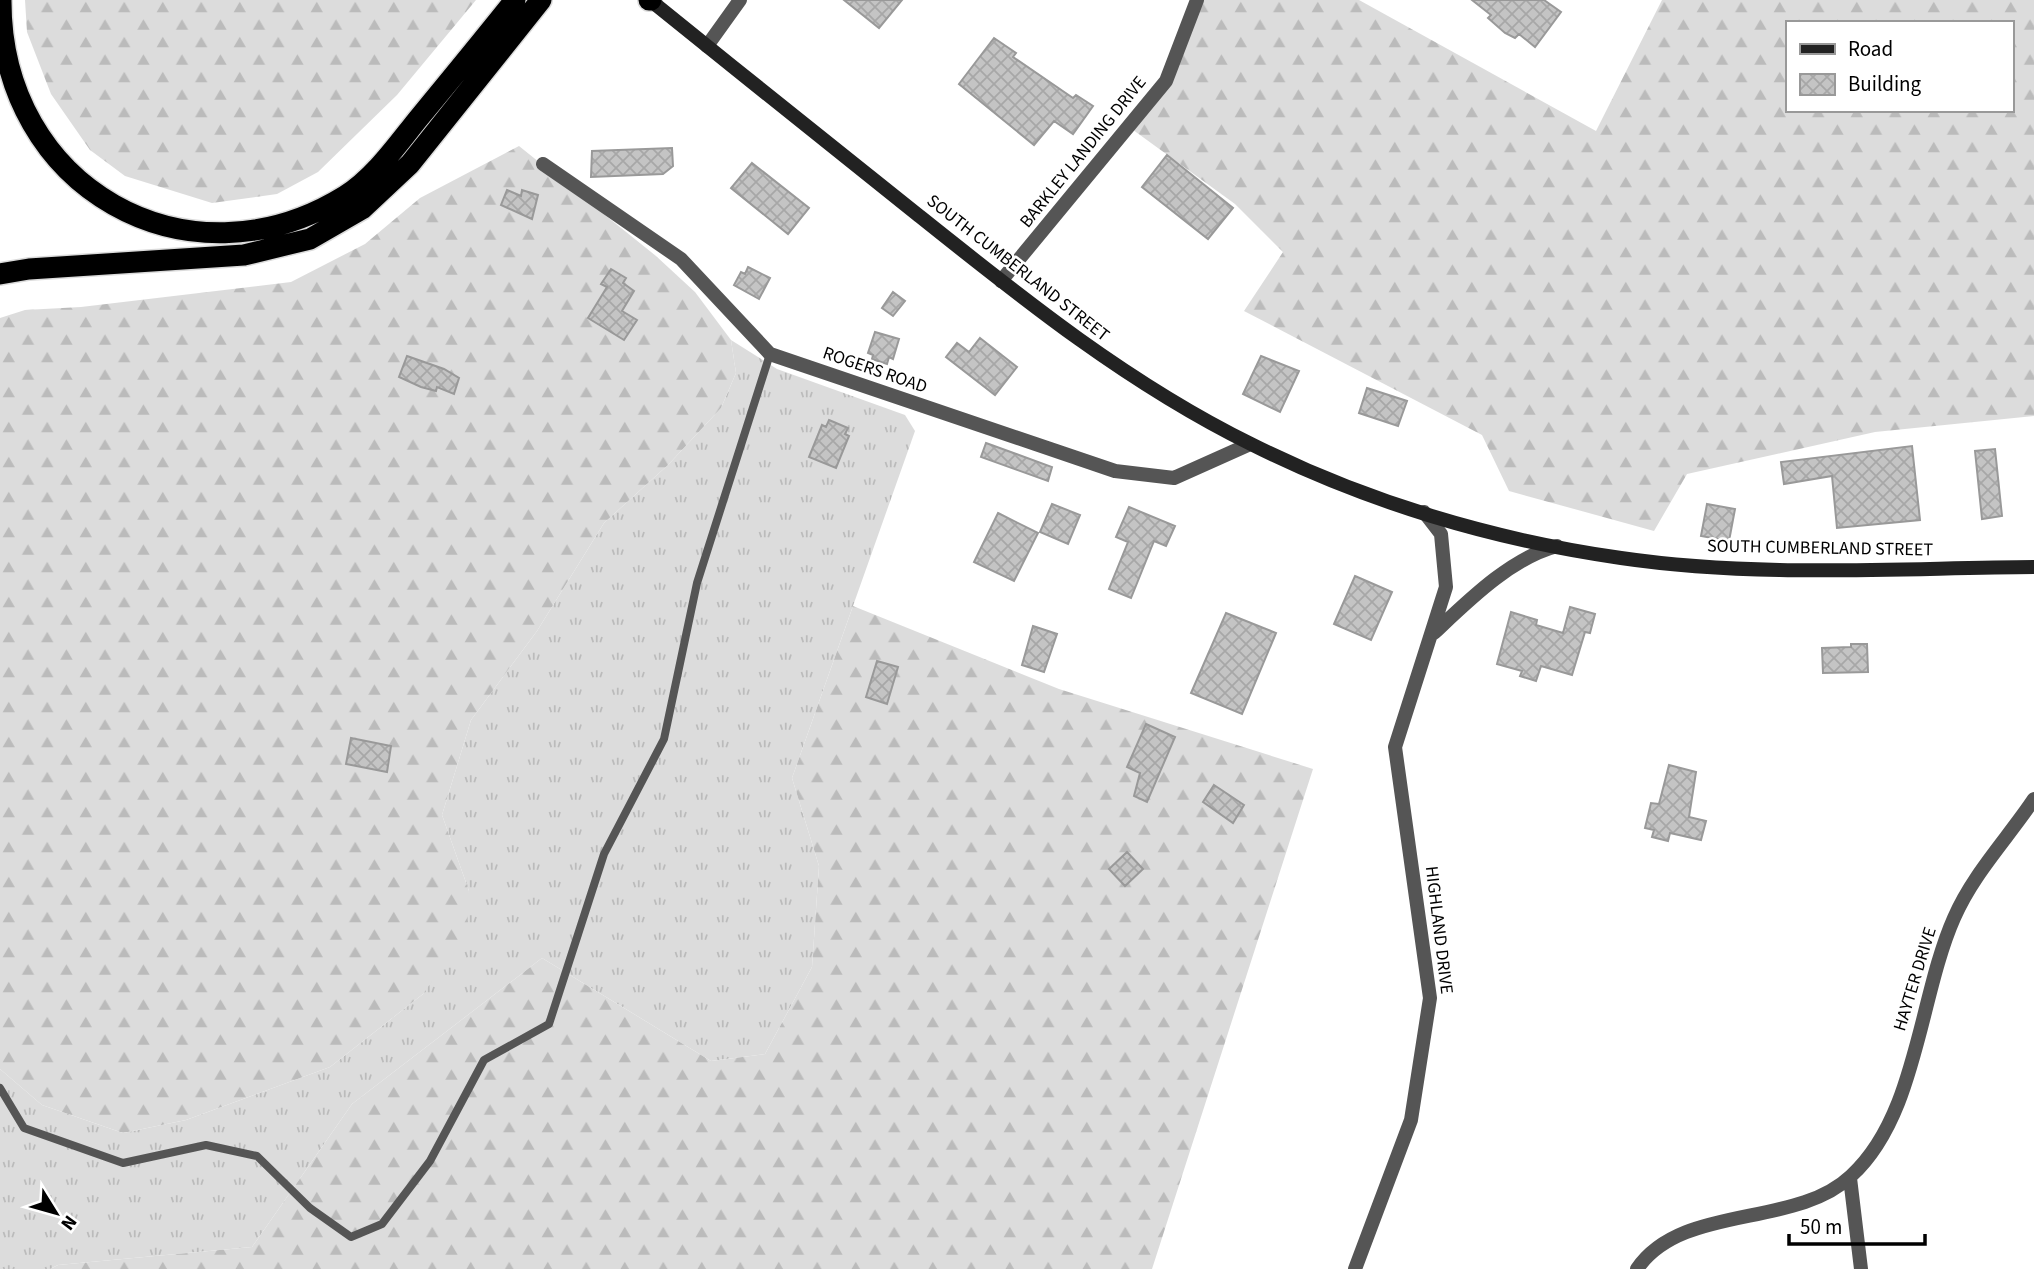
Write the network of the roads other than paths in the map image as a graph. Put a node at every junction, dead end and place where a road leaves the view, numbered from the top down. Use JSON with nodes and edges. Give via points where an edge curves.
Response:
{"nodes":[{"id":1,"x":1,"y":0,"type":"edge"},
{"id":2,"x":541,"y":0,"type":"edge"},
{"id":3,"x":560,"y":0,"type":"edge"},
{"id":4,"x":650,"y":0,"type":"edge"},
{"id":5,"x":740,"y":0,"type":"edge"},
{"id":6,"x":1197,"y":0,"type":"edge"},
{"id":7,"x":508,"y":5,"type":"edge"},
{"id":8,"x":525,"y":21,"type":"junction"},
{"id":9,"x":707,"y":46,"type":"junction"},
{"id":10,"x":543,"y":164,"type":"dead end"},
{"id":11,"x":0,"y":274,"type":"edge"},
{"id":12,"x":1001,"y":281,"type":"junction"},
{"id":13,"x":770,"y":354,"type":"junction"},
{"id":14,"x":1250,"y":444,"type":"junction"},
{"id":15,"x":1424,"y":512,"type":"junction"},
{"id":16,"x":1557,"y":546,"type":"junction"},
{"id":17,"x":2034,"y":567,"type":"edge"},
{"id":18,"x":1433,"y":634,"type":"junction"},
{"id":19,"x":2034,"y":799,"type":"edge"},
{"id":20,"x":0,"y":1087,"type":"edge"},
{"id":21,"x":1850,"y":1178,"type":"junction"},
{"id":22,"x":1355,"y":1269,"type":"edge"},
{"id":23,"x":1637,"y":1269,"type":"edge"},
{"id":24,"x":1861,"y":1269,"type":"edge"}],
"edges":[{"from":1,"to":7,"type":"highway","via":[[6,63],[22,111],[48,154],[118,211],[164,228],[213,234],[257,231],[300,220],[348,194],[387,158]]},
{"from":2,"to":8,"type":"highway"},
{"from":3,"to":8,"type":"highway"},
{"from":4,"to":9,"type":"main road","name":"SOUTH CUMBERLAND STREET"},
{"from":5,"to":9,"type":"street"},
{"from":6,"to":12,"type":"street","name":"BARKLEY LANDING DRIVE","via":[[1166,81]]},
{"from":8,"to":11,"type":"highway","via":[[410,164],[362,209],[310,239],[244,255]]},
{"from":9,"to":12,"type":"main road","name":"SOUTH CUMBERLAND STREET"},
{"from":10,"to":13,"type":"street","name":"ROGERS ROAD","via":[[681,259]]},
{"from":12,"to":14,"type":"main road","name":"SOUTH CUMBERLAND STREET","via":[[1098,354]]},
{"from":13,"to":14,"type":"street","name":"ROGERS ROAD","via":[[1115,471],[1174,478]]},
{"from":13,"to":20,"type":"lane","via":[[697,583],[664,739],[604,854],[549,1024],[484,1059],[430,1161],[382,1224],[351,1237],[310,1208],[257,1156],[206,1145],[123,1163],[66,1144],[24,1128]]},
{"from":14,"to":15,"type":"main road","name":"SOUTH CUMBERLAND STREET","via":[[1366,494]]},
{"from":15,"to":16,"type":"main road","name":"SOUTH CUMBERLAND STREET","via":[[1490,533]]},
{"from":15,"to":18,"type":"street","name":"HIGHLAND DRIVE","via":[[1444,545],[1446,587]]},
{"from":16,"to":17,"type":"main road","name":"SOUTH CUMBERLAND STREET","via":[[1622,558],[1738,569]]},
{"from":16,"to":18,"type":"street","via":[[1511,570],[1465,603]]},
{"from":18,"to":22,"type":"street","name":"HIGHLAND DRIVE","via":[[1395,747],[1430,998],[1410,1120]]},
{"from":19,"to":21,"type":"street","name":"HAYTER DRIVE","via":[[2003,838],[1954,917],[1901,1091],[1877,1148]]},
{"from":21,"to":23,"type":"street","name":"HAYTER DRIVE","via":[[1816,1199],[1676,1238],[1648,1253]]},
{"from":21,"to":24,"type":"street"}]}
